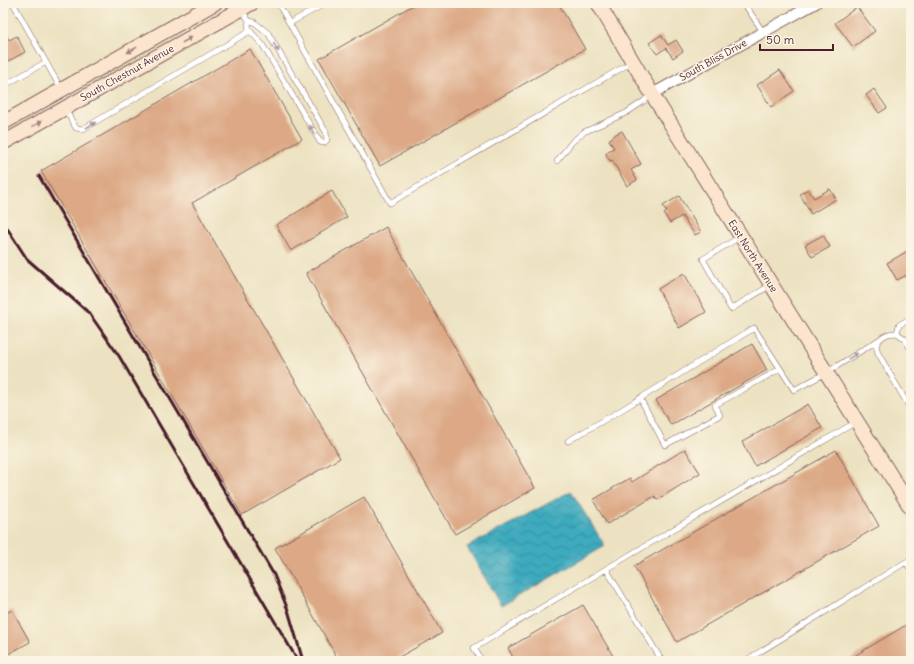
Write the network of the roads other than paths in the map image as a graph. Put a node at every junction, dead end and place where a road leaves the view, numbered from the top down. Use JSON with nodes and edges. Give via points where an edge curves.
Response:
{"nodes":[{"id":1,"x":13,"y":3,"type":"edge"},
{"id":2,"x":278,"y":3,"type":"edge"},
{"id":3,"x":326,"y":3,"type":"edge"},
{"id":4,"x":598,"y":3,"type":"edge"},
{"id":5,"x":744,"y":3,"type":"edge"},
{"id":6,"x":816,"y":3,"type":"edge"},
{"id":7,"x":208,"y":5,"type":"edge"},
{"id":8,"x":247,"y":6,"type":"edge"},
{"id":9,"x":249,"y":21,"type":"junction"},
{"id":10,"x":290,"y":23,"type":"junction"},
{"id":11,"x":250,"y":31,"type":"junction"},
{"id":12,"x":763,"y":32,"type":"junction"},
{"id":13,"x":46,"y":62,"type":"junction"},
{"id":14,"x":633,"y":62,"type":"junction"},
{"id":15,"x":3,"y":86,"type":"edge"},
{"id":16,"x":61,"y":90,"type":"junction"},
{"id":17,"x":652,"y":94,"type":"junction"},
{"id":18,"x":64,"y":109,"type":"junction"},
{"id":19,"x":3,"y":123,"type":"edge"},
{"id":20,"x":3,"y":143,"type":"edge"},
{"id":21,"x":557,"y":161,"type":"dead end"},
{"id":22,"x":741,"y":237,"type":"junction"},
{"id":23,"x":771,"y":285,"type":"junction"},
{"id":24,"x":911,"y":318,"type":"edge"},
{"id":25,"x":897,"y":333,"type":"junction"},
{"id":26,"x":880,"y":339,"type":"junction"},
{"id":27,"x":911,"y":350,"type":"edge"},
{"id":28,"x":780,"y":369,"type":"junction"},
{"id":29,"x":826,"y":373,"type":"junction"},
{"id":30,"x":640,"y":398,"type":"junction"},
{"id":31,"x":911,"y":410,"type":"edge"},
{"id":32,"x":857,"y":421,"type":"junction"},
{"id":33,"x":568,"y":441,"type":"dead end"},
{"id":34,"x":911,"y":508,"type":"edge"},
{"id":35,"x":909,"y":561,"type":"edge"},
{"id":36,"x":606,"y":569,"type":"junction"},
{"id":37,"x":911,"y":570,"type":"edge"},
{"id":38,"x":482,"y":661,"type":"edge"},
{"id":39,"x":662,"y":661,"type":"edge"},
{"id":40,"x":745,"y":661,"type":"edge"}],
"edges":[{"from":1,"to":13,"type":"lane"},
{"from":2,"to":10,"type":"lane"},
{"from":3,"to":10,"type":"lane"},
{"from":4,"to":14,"type":"street","name":"East North Avenue"},
{"from":5,"to":12,"type":"lane"},
{"from":6,"to":12,"type":"street","name":"South Bliss Drive"},
{"from":7,"to":16,"type":"street","name":"South Chestnut Avenue","one_way":true},
{"from":8,"to":9,"type":"lane"},
{"from":18,"to":8,"type":"street","name":"South Chestnut Avenue","one_way":true},
{"from":9,"to":11,"type":"lane"},
{"from":9,"to":11,"type":"lane","one_way":true,"via":[[268,34],[326,132],[327,140],[324,144],[320,142],[262,44]]},
{"from":10,"to":14,"type":"lane","via":[[390,203]]},
{"from":18,"to":11,"type":"lane","one_way":true,"via":[[76,128],[83,129]]},
{"from":12,"to":17,"type":"street","name":"South Bliss Drive"},
{"from":13,"to":15,"type":"lane"},
{"from":13,"to":16,"type":"lane"},
{"from":14,"to":17,"type":"street","name":"East North Avenue"},
{"from":16,"to":19,"type":"street","name":"South Chestnut Avenue"},
{"from":17,"to":21,"type":"lane","via":[[626,113],[584,132]]},
{"from":17,"to":22,"type":"street","name":"East North Avenue"},
{"from":20,"to":18,"type":"street","name":"South Chestnut Avenue","one_way":true},
{"from":22,"to":23,"type":"street","name":"East North Avenue"},
{"from":22,"to":23,"type":"lane","via":[[703,260],[731,308]]},
{"from":23,"to":29,"type":"street","name":"East North Avenue"},
{"from":24,"to":25,"type":"lane","via":[[899,325]]},
{"from":25,"to":26,"type":"lane","via":[[889,333]]},
{"from":25,"to":27,"type":"lane","via":[[905,339]]},
{"from":29,"to":26,"type":"lane","one_way":true},
{"from":26,"to":31,"type":"lane","via":[[876,345],[878,353]]},
{"from":28,"to":29,"type":"lane","via":[[794,390]]},
{"from":28,"to":30,"type":"lane","via":[[754,328]]},
{"from":28,"to":30,"type":"lane","via":[[715,405],[720,415],[665,445]]},
{"from":29,"to":32,"type":"street","name":"East North Avenue"},
{"from":30,"to":33,"type":"lane"},
{"from":32,"to":34,"type":"street","name":"East North Avenue"},
{"from":32,"to":36,"type":"lane"},
{"from":35,"to":37,"type":"lane"},
{"from":35,"to":40,"type":"lane"},
{"from":36,"to":38,"type":"lane","via":[[474,648]]},
{"from":36,"to":39,"type":"lane"}]}
